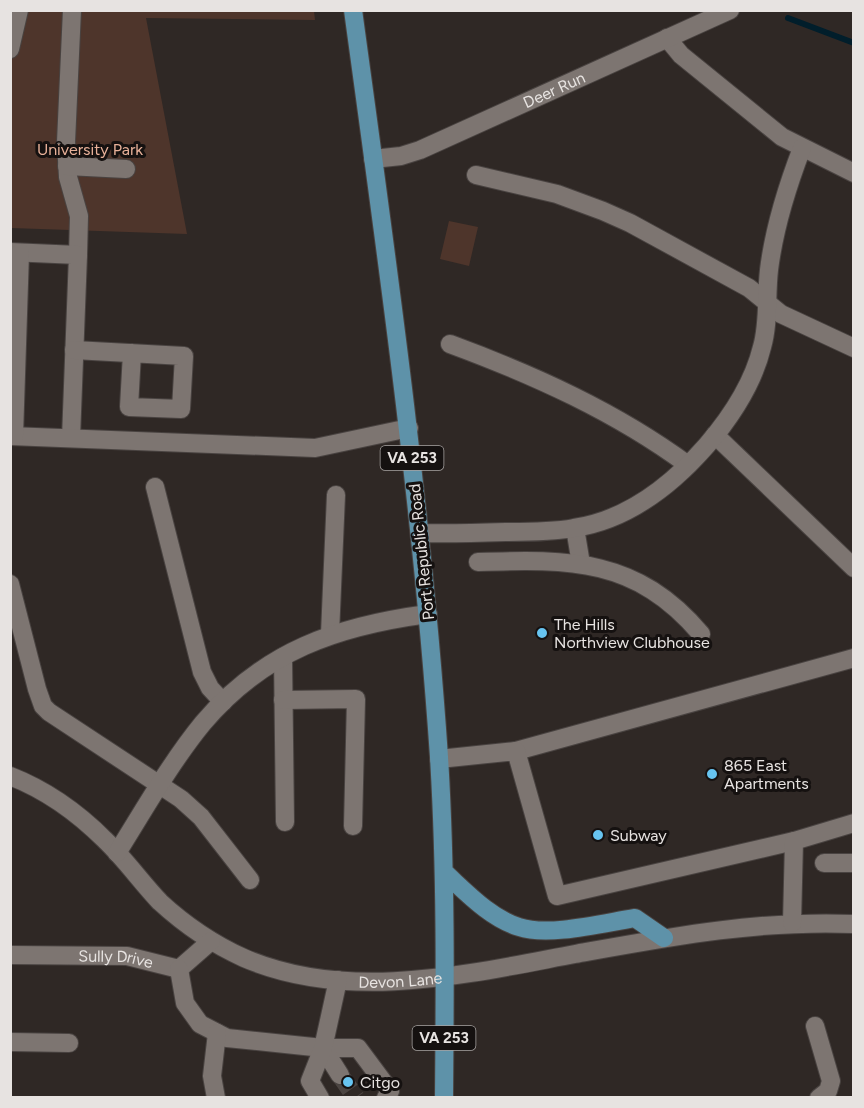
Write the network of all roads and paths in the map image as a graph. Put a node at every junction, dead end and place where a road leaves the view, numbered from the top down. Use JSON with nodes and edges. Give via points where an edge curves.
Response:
{"nodes":[{"id":1,"x":19,"y":10,"type":"edge"},
{"id":2,"x":72,"y":10,"type":"edge"},
{"id":3,"x":353,"y":10,"type":"edge"},
{"id":4,"x":730,"y":10,"type":"edge"},
{"id":5,"x":667,"y":38,"type":"junction"},
{"id":6,"x":10,"y":50,"type":"edge"},
{"id":7,"x":802,"y":148,"type":"junction"},
{"id":8,"x":373,"y":159,"type":"junction"},
{"id":9,"x":68,"y":166,"type":"junction"},
{"id":10,"x":126,"y":169,"type":"dead end"},
{"id":11,"x":854,"y":173,"type":"edge"},
{"id":12,"x":476,"y":175,"type":"dead end"},
{"id":13,"x":15,"y":252,"type":"edge"},
{"id":14,"x":78,"y":255,"type":"junction"},
{"id":15,"x":766,"y":303,"type":"junction"},
{"id":16,"x":450,"y":344,"type":"dead end"},
{"id":17,"x":854,"y":348,"type":"edge"},
{"id":18,"x":74,"y":350,"type":"junction"},
{"id":19,"x":132,"y":353,"type":"junction"},
{"id":20,"x":129,"y":407,"type":"junction"},
{"id":21,"x":409,"y":428,"type":"junction"},
{"id":22,"x":716,"y":435,"type":"junction"},
{"id":23,"x":12,"y":436,"type":"edge"},
{"id":24,"x":71,"y":438,"type":"junction"},
{"id":25,"x":126,"y":441,"type":"junction"},
{"id":26,"x":688,"y":465,"type":"junction"},
{"id":27,"x":155,"y":487,"type":"dead end"},
{"id":28,"x":336,"y":495,"type":"dead end"},
{"id":29,"x":574,"y":528,"type":"junction"},
{"id":30,"x":420,"y":533,"type":"junction"},
{"id":31,"x":478,"y":562,"type":"dead end"},
{"id":32,"x":581,"y":564,"type":"junction"},
{"id":33,"x":854,"y":568,"type":"edge"},
{"id":34,"x":10,"y":584,"type":"edge"},
{"id":35,"x":428,"y":614,"type":"junction"},
{"id":36,"x":330,"y":634,"type":"junction"},
{"id":37,"x":701,"y":634,"type":"dead end"},
{"id":38,"x":283,"y":657,"type":"junction"},
{"id":39,"x":854,"y":658,"type":"edge"},
{"id":40,"x":283,"y":700,"type":"junction"},
{"id":41,"x":223,"y":702,"type":"junction"},
{"id":42,"x":516,"y":751,"type":"junction"},
{"id":43,"x":439,"y":759,"type":"junction"},
{"id":44,"x":10,"y":776,"type":"edge"},
{"id":45,"x":161,"y":785,"type":"junction"},
{"id":46,"x":285,"y":822,"type":"dead end"},
{"id":47,"x":854,"y":823,"type":"edge"},
{"id":48,"x":353,"y":826,"type":"dead end"},
{"id":49,"x":794,"y":841,"type":"junction"},
{"id":50,"x":117,"y":853,"type":"junction"},
{"id":51,"x":824,"y":863,"type":"dead end"},
{"id":52,"x":854,"y":863,"type":"edge"},
{"id":53,"x":444,"y":872,"type":"junction"},
{"id":54,"x":250,"y":880,"type":"dead end"},
{"id":55,"x":792,"y":923,"type":"junction"},
{"id":56,"x":854,"y":924,"type":"edge"},
{"id":57,"x":664,"y":938,"type":"junction"},
{"id":58,"x":211,"y":941,"type":"junction"},
{"id":59,"x":10,"y":955,"type":"edge"},
{"id":60,"x":179,"y":969,"type":"junction"},
{"id":61,"x":445,"y":978,"type":"junction"},
{"id":62,"x":338,"y":980,"type":"junction"},
{"id":63,"x":815,"y":1026,"type":"dead end"},
{"id":64,"x":217,"y":1033,"type":"junction"},
{"id":65,"x":10,"y":1042,"type":"edge"},
{"id":66,"x":69,"y":1043,"type":"dead end"},
{"id":67,"x":323,"y":1048,"type":"junction"},
{"id":68,"x":340,"y":1075,"type":"tunnel mouth"},
{"id":69,"x":216,"y":1098,"type":"edge"},
{"id":70,"x":320,"y":1098,"type":"edge"},
{"id":71,"x":386,"y":1098,"type":"edge"},
{"id":72,"x":444,"y":1098,"type":"edge"},
{"id":73,"x":819,"y":1098,"type":"edge"}],
"edges":[{"from":1,"to":6,"type":"street"},
{"from":2,"to":9,"type":"street"},
{"from":3,"to":8,"type":"main road","name":"Port Republic Road","number":"VA 253"},
{"from":4,"to":5,"type":"street","name":"Deer Run"},
{"from":5,"to":7,"type":"street","via":[[681,55],[773,130]]},
{"from":5,"to":8,"type":"street","name":"Deer Run","via":[[420,150]]},
{"from":7,"to":11,"type":"street"},
{"from":7,"to":15,"type":"street","via":[[782,208]]},
{"from":8,"to":21,"type":"main road","name":"Port Republic Road","number":"VA 253"},
{"from":9,"to":10,"type":"street"},
{"from":9,"to":14,"type":"street","via":[[78,216]]},
{"from":12,"to":15,"type":"street","via":[[557,194],[603,211],[749,288]]},
{"from":13,"to":14,"type":"street"},
{"from":13,"to":23,"type":"street"},
{"from":14,"to":18,"type":"street"},
{"from":15,"to":17,"type":"street"},
{"from":15,"to":22,"type":"street","via":[[765,333],[756,365],[735,409]]},
{"from":16,"to":26,"type":"street","via":[[495,360],[604,412]]},
{"from":18,"to":19,"type":"street"},
{"from":18,"to":24,"type":"street"},
{"from":19,"to":20,"type":"street"},
{"from":19,"to":20,"type":"street","via":[[184,356],[181,409]]},
{"from":20,"to":25,"type":"street"},
{"from":21,"to":25,"type":"street","via":[[315,448]]},
{"from":21,"to":30,"type":"main road","name":"Port Republic Road","number":"VA 253"},
{"from":22,"to":26,"type":"street"},
{"from":22,"to":33,"type":"street"},
{"from":23,"to":24,"type":"street"},
{"from":24,"to":25,"type":"street"},
{"from":26,"to":29,"type":"street","via":[[647,500],[614,516]]},
{"from":27,"to":41,"type":"street","via":[[202,672]]},
{"from":28,"to":36,"type":"street"},
{"from":29,"to":30,"type":"street"},
{"from":29,"to":32,"type":"street"},
{"from":30,"to":35,"type":"main road","name":"Port Republic Road","number":"VA 253"},
{"from":31,"to":32,"type":"street","via":[[539,560]]},
{"from":32,"to":37,"type":"street","via":[[611,570],[643,584],[674,605]]},
{"from":34,"to":45,"type":"street","via":[[43,706]]},
{"from":35,"to":36,"type":"street"},
{"from":35,"to":43,"type":"main road","name":"Port Republic Road","number":"VA 253"},
{"from":36,"to":38,"type":"street"},
{"from":38,"to":40,"type":"street"},
{"from":38,"to":41,"type":"street"},
{"from":39,"to":42,"type":"street"},
{"from":40,"to":46,"type":"street"},
{"from":40,"to":48,"type":"street","via":[[356,699]]},
{"from":41,"to":45,"type":"street","via":[[189,742]]},
{"from":42,"to":43,"type":"street"},
{"from":42,"to":49,"type":"street","via":[[557,896]]},
{"from":43,"to":53,"type":"main road","name":"Port Republic Road","number":"VA 253"},
{"from":44,"to":50,"type":"street","name":"Devon Lane","via":[[38,788],[73,812]]},
{"from":45,"to":50,"type":"street"},
{"from":45,"to":54,"type":"street","via":[[201,818]]},
{"from":47,"to":49,"type":"street"},
{"from":49,"to":55,"type":"street"},
{"from":50,"to":58,"type":"street","name":"Devon Lane","via":[[175,915]]},
{"from":51,"to":52,"type":"street"},
{"from":53,"to":57,"type":"main road","via":[[497,917],[518,927],[541,932],[635,918]]},
{"from":53,"to":61,"type":"main road","name":"Port Republic Road","number":"VA 253"},
{"from":55,"to":56,"type":"street","name":"Devon Lane"},
{"from":55,"to":57,"type":"street","name":"Devon Lane"},
{"from":57,"to":61,"type":"street","name":"Devon Lane"},
{"from":58,"to":60,"type":"street"},
{"from":58,"to":62,"type":"street","name":"Devon Lane","via":[[264,965]]},
{"from":59,"to":60,"type":"street","name":"Sully Drive","via":[[127,956]]},
{"from":60,"to":64,"type":"street","via":[[185,1003],[200,1024]]},
{"from":61,"to":62,"type":"street","name":"Devon Lane"},
{"from":61,"to":72,"type":"main road","name":"Port Republic Road","number":"VA 253"},
{"from":62,"to":67,"type":"street"},
{"from":63,"to":73,"type":"street","via":[[831,1080],[828,1091]]},
{"from":64,"to":67,"type":"street","via":[[227,1038]]},
{"from":64,"to":69,"type":"street","via":[[213,1076]]},
{"from":65,"to":66,"type":"street"},
{"from":67,"to":68,"type":"street"},
{"from":67,"to":70,"type":"street","via":[[309,1081]]},
{"from":67,"to":71,"type":"street","via":[[358,1048],[390,1091]]}]}
